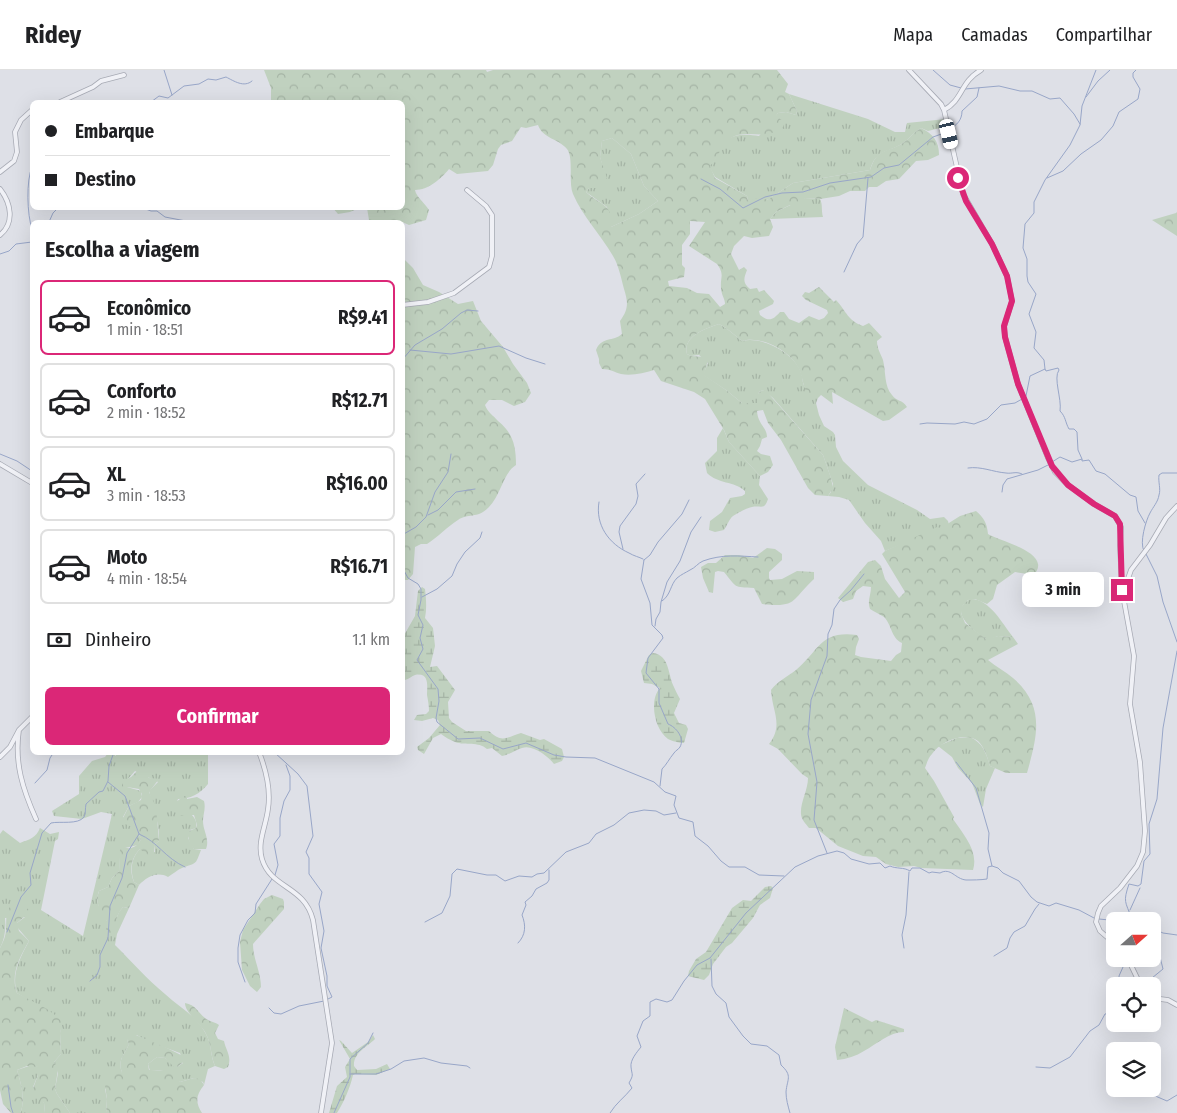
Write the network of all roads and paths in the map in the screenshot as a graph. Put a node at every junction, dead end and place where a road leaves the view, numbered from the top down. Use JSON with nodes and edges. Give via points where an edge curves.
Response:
{"nodes":[{"id":1,"x":909,"y":70,"type":"edge"},
{"id":2,"x":981,"y":70,"type":"edge"},
{"id":3,"x":124,"y":75,"type":"dead end"},
{"id":4,"x":64,"y":100,"type":"edge"},
{"id":5,"x":944,"y":110,"type":"junction"},
{"id":6,"x":30,"y":112,"type":"edge"},
{"id":7,"x":0,"y":172,"type":"edge"},
{"id":8,"x":0,"y":189,"type":"edge"},
{"id":9,"x":467,"y":190,"type":"dead end"},
{"id":10,"x":0,"y":235,"type":"edge"},
{"id":11,"x":405,"y":305,"type":"edge"},
{"id":12,"x":0,"y":464,"type":"edge"},
{"id":13,"x":30,"y":482,"type":"edge"},
{"id":14,"x":1177,"y":506,"type":"edge"},
{"id":15,"x":1122,"y":595,"type":"junction"},
{"id":16,"x":30,"y":719,"type":"edge"},
{"id":17,"x":19,"y":730,"type":"junction"},
{"id":18,"x":259,"y":755,"type":"edge"},
{"id":19,"x":0,"y":757,"type":"edge"},
{"id":20,"x":36,"y":819,"type":"dead end"},
{"id":21,"x":1106,"y":936,"type":"edge"},
{"id":22,"x":1161,"y":999,"type":"edge"},
{"id":23,"x":1177,"y":1005,"type":"edge"},
{"id":24,"x":321,"y":1113,"type":"edge"}],
"edges":[{"from":1,"to":5,"type":"street"},
{"from":2,"to":5,"type":"street","via":[[968,79],[954,104]]},
{"from":3,"to":4,"type":"street"},
{"from":5,"to":15,"type":"street","via":[[963,194],[1001,263],[1012,295],[1004,331],[1020,389],[1056,472],[1068,485],[1115,516],[1120,524]]},
{"from":6,"to":7,"type":"street","via":[[15,132],[17,152],[14,161]]},
{"from":8,"to":10,"type":"street","via":[[9,204],[10,216]]},
{"from":9,"to":11,"type":"street","via":[[492,215],[489,267],[454,293],[428,302]]},
{"from":12,"to":13,"type":"street"},
{"from":14,"to":15,"type":"street","via":[[1131,570]]},
{"from":15,"to":21,"type":"street","via":[[1133,650],[1130,704],[1140,762],[1144,831],[1143,852],[1136,866],[1098,912],[1096,922]]},
{"from":16,"to":17,"type":"street"},
{"from":17,"to":19,"type":"street","via":[[10,748]]},
{"from":17,"to":20,"type":"street","via":[[20,776]]},
{"from":18,"to":24,"type":"street","via":[[265,769],[268,799],[261,841],[262,860],[273,876],[304,899],[313,920],[332,1043]]},
{"from":22,"to":23,"type":"street"}]}
